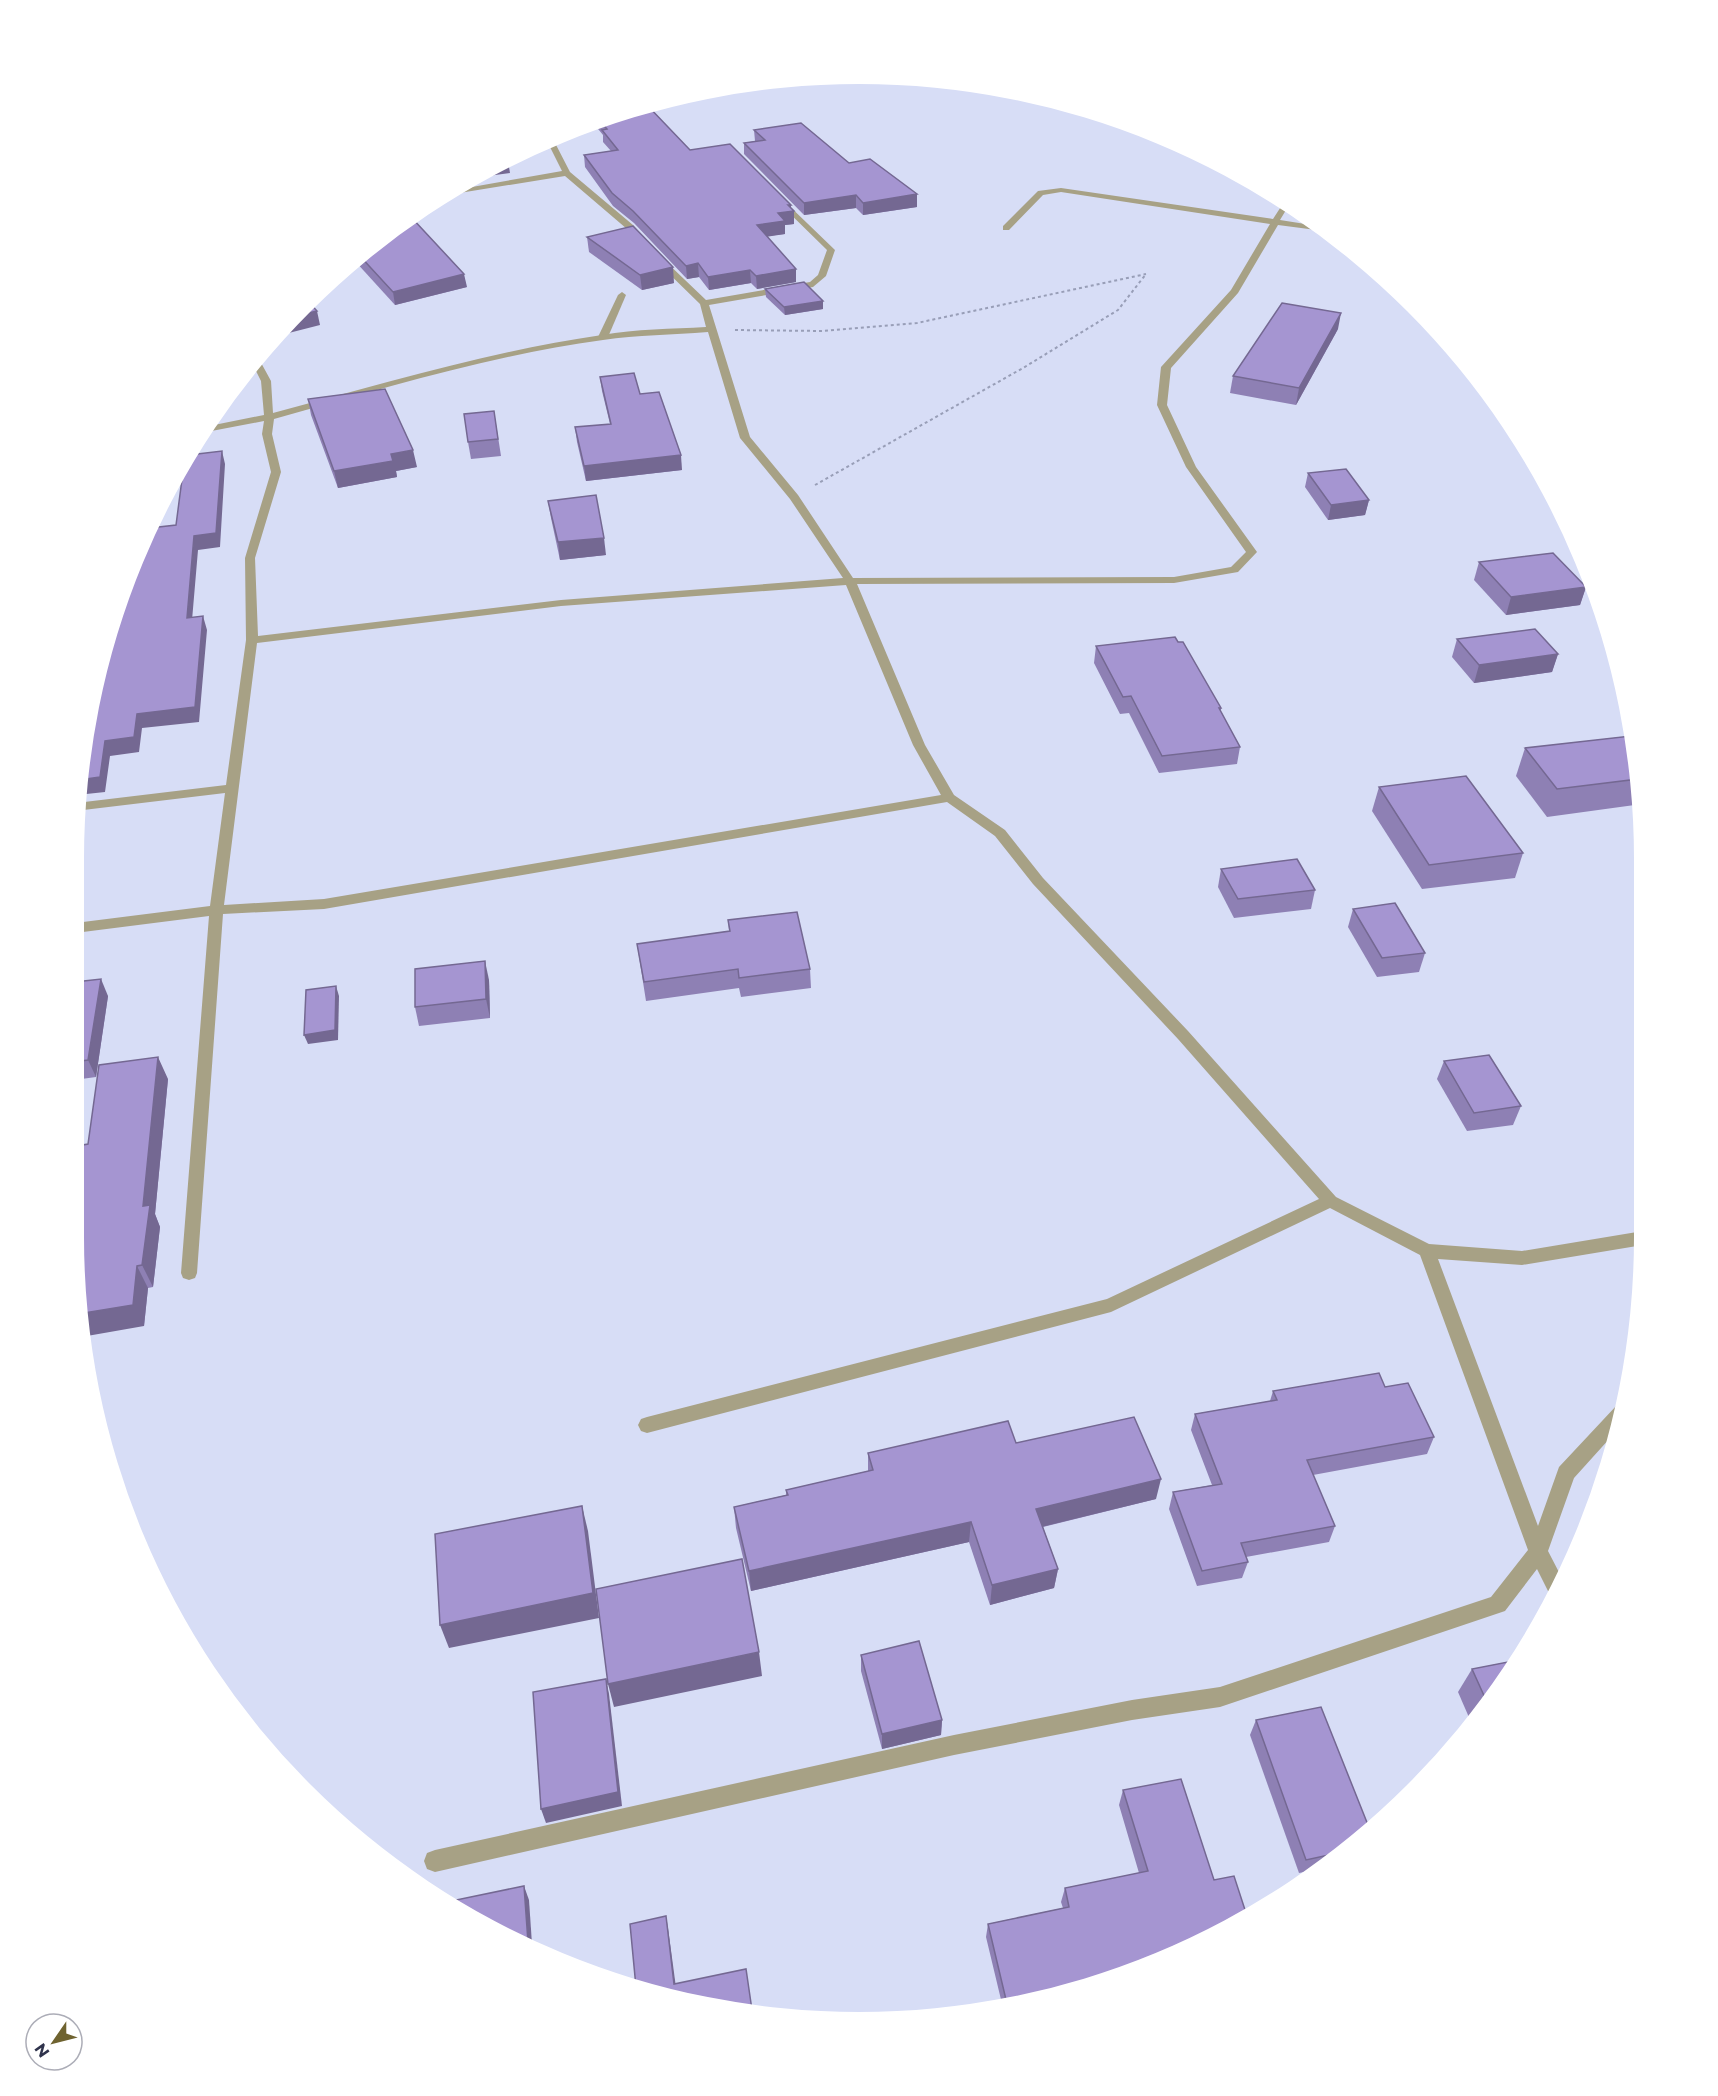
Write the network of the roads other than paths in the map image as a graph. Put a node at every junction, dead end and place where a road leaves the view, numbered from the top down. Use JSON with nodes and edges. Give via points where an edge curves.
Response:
{"nodes":[{"id":1,"x":554,"y":147,"type":"edge"},
{"id":2,"x":567,"y":173,"type":"junction"},
{"id":3,"x":468,"y":191,"type":"edge"},
{"id":4,"x":775,"y":194,"type":"edge"},
{"id":5,"x":1282,"y":210,"type":"edge"},
{"id":6,"x":1274,"y":222,"type":"junction"},
{"id":7,"x":1307,"y":227,"type":"edge"},
{"id":8,"x":1006,"y":228,"type":"dead end"},
{"id":9,"x":622,"y":295,"type":"dead end"},
{"id":10,"x":704,"y":303,"type":"junction"},
{"id":11,"x":713,"y":329,"type":"junction"},
{"id":12,"x":603,"y":337,"type":"junction"},
{"id":13,"x":260,"y":368,"type":"edge"},
{"id":14,"x":269,"y":417,"type":"junction"},
{"id":15,"x":215,"y":427,"type":"edge"},
{"id":16,"x":850,"y":581,"type":"junction"},
{"id":17,"x":252,"y":640,"type":"junction"},
{"id":18,"x":230,"y":788,"type":"junction"},
{"id":19,"x":949,"y":798,"type":"junction"},
{"id":20,"x":86,"y":806,"type":"edge"},
{"id":21,"x":216,"y":910,"type":"junction"},
{"id":22,"x":84,"y":927,"type":"edge"},
{"id":23,"x":1330,"y":1201,"type":"junction"},
{"id":24,"x":1634,"y":1240,"type":"edge"},
{"id":25,"x":1427,"y":1251,"type":"junction"},
{"id":26,"x":189,"y":1273,"type":"dead end"},
{"id":27,"x":1611,"y":1424,"type":"edge"},
{"id":28,"x":647,"y":1425,"type":"dead end"},
{"id":29,"x":1538,"y":1552,"type":"junction"},
{"id":30,"x":1553,"y":1582,"type":"edge"},
{"id":31,"x":435,"y":1861,"type":"dead end"}],
"edges":[{"from":1,"to":2,"type":"street"},
{"from":2,"to":3,"type":"street"},
{"from":2,"to":10,"type":"street","via":[[630,227]]},
{"from":4,"to":10,"type":"street","via":[[831,250],[822,276],[813,284]]},
{"from":5,"to":6,"type":"street"},
{"from":6,"to":7,"type":"street"},
{"from":6,"to":8,"type":"street","via":[[1061,190],[1041,193]]},
{"from":6,"to":16,"type":"street","via":[[1235,291],[1166,367],[1162,405],[1191,467],[1252,552],[1234,570],[1174,580]]},
{"from":9,"to":12,"type":"street"},
{"from":10,"to":11,"type":"street"},
{"from":11,"to":12,"type":"street"},
{"from":11,"to":16,"type":"street","via":[[745,438],[794,497]]},
{"from":12,"to":14,"type":"street","via":[[450,368]]},
{"from":13,"to":14,"type":"street","via":[[266,381]]},
{"from":14,"to":15,"type":"street"},
{"from":14,"to":17,"type":"street","via":[[267,434],[276,472],[250,558]]},
{"from":16,"to":17,"type":"street","via":[[561,603]]},
{"from":16,"to":19,"type":"street","via":[[919,745]]},
{"from":17,"to":18,"type":"street"},
{"from":18,"to":20,"type":"street"},
{"from":18,"to":21,"type":"street"},
{"from":19,"to":21,"type":"street","via":[[324,904]]},
{"from":19,"to":23,"type":"street","via":[[1000,833],[1038,881],[1183,1035]]},
{"from":21,"to":22,"type":"street"},
{"from":21,"to":26,"type":"street"},
{"from":23,"to":25,"type":"street"},
{"from":23,"to":28,"type":"street","via":[[1111,1305]]},
{"from":24,"to":25,"type":"street","via":[[1522,1258]]},
{"from":25,"to":29,"type":"street"},
{"from":27,"to":29,"type":"street","via":[[1566,1473]]},
{"from":29,"to":30,"type":"street"},
{"from":29,"to":31,"type":"street","via":[[1498,1604],[1220,1697],[954,1745]]}]}
